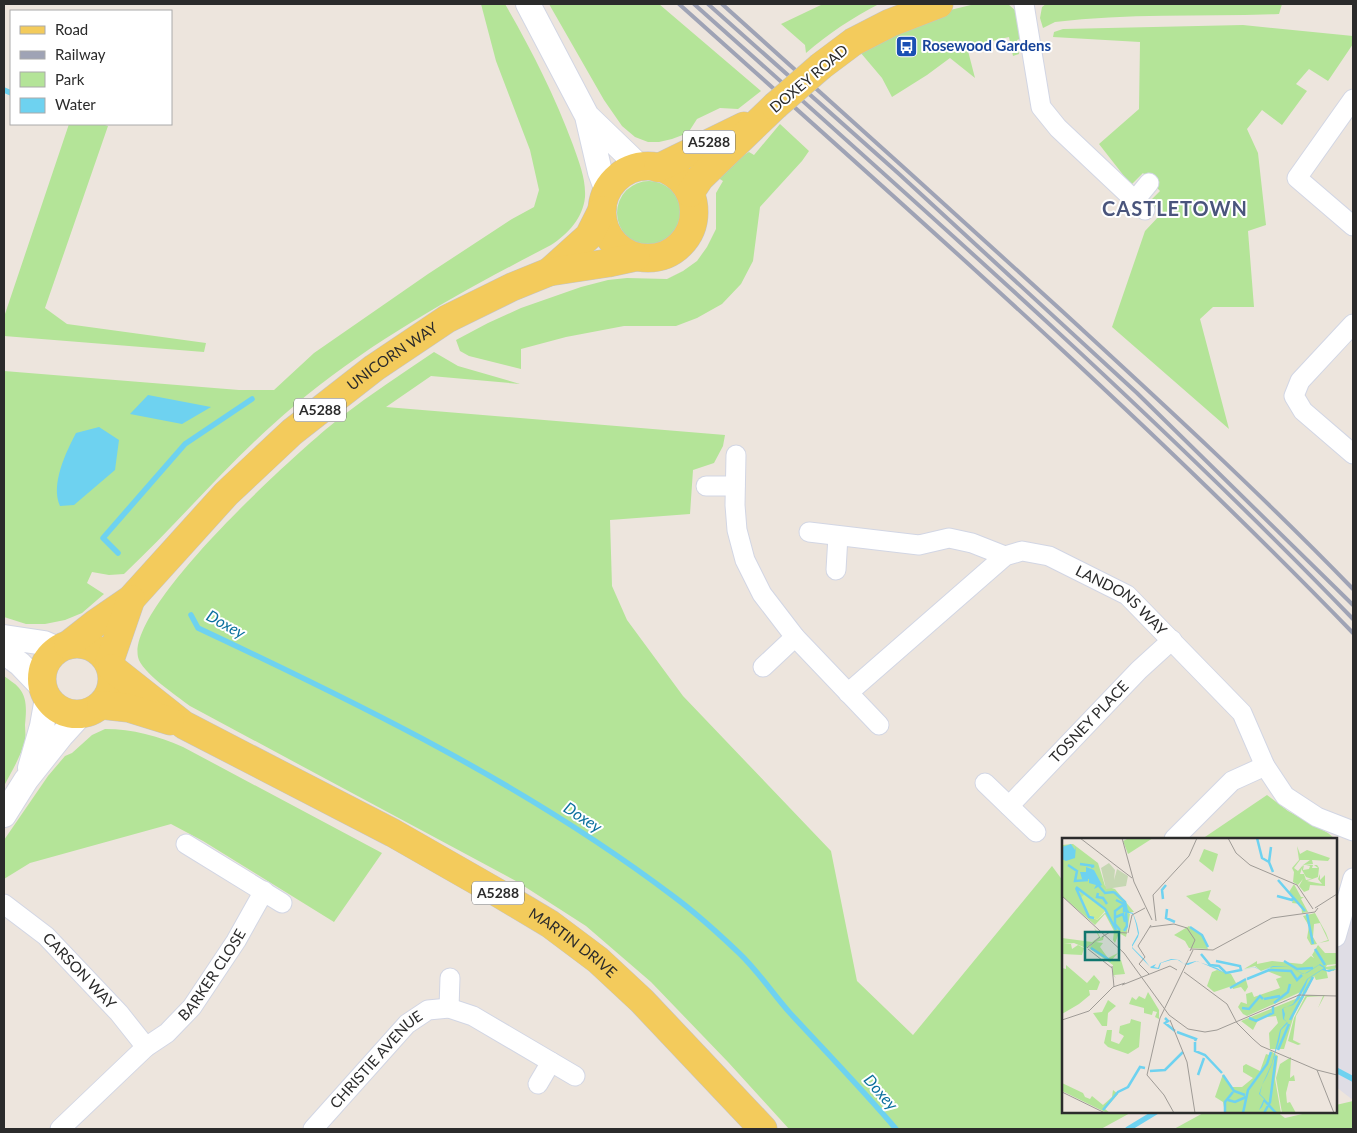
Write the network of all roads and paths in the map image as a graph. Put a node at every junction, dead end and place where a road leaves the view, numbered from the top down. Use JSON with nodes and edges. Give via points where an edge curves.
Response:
{"nodes":[{"id":1,"x":528,"y":4,"type":"edge"},
{"id":2,"x":939,"y":4,"type":"edge"},
{"id":3,"x":1024,"y":4,"type":"edge"},
{"id":4,"x":1353,"y":99,"type":"edge"},
{"id":5,"x":768,"y":112,"type":"junction"},
{"id":6,"x":587,"y":116,"type":"junction"},
{"id":7,"x":649,"y":168,"type":"junction"},
{"id":8,"x":1149,"y":184,"type":"dead end"},
{"id":9,"x":690,"y":193,"type":"junction"},
{"id":10,"x":605,"y":201,"type":"junction"},
{"id":11,"x":1353,"y":226,"type":"edge"},
{"id":12,"x":636,"y":257,"type":"junction"},
{"id":13,"x":549,"y":272,"type":"junction"},
{"id":14,"x":1353,"y":324,"type":"edge"},
{"id":15,"x":1353,"y":454,"type":"edge"},
{"id":16,"x":736,"y":455,"type":"dead end"},
{"id":17,"x":706,"y":486,"type":"dead end"},
{"id":18,"x":735,"y":486,"type":"junction"},
{"id":19,"x":809,"y":532,"type":"dead end"},
{"id":20,"x":838,"y":536,"type":"junction"},
{"id":21,"x":1005,"y":556,"type":"junction"},
{"id":22,"x":836,"y":570,"type":"dead end"},
{"id":23,"x":131,"y":599,"type":"junction"},
{"id":24,"x":4,"y":637,"type":"edge"},
{"id":25,"x":795,"y":637,"type":"junction"},
{"id":26,"x":1172,"y":640,"type":"junction"},
{"id":27,"x":63,"y":647,"type":"junction"},
{"id":28,"x":4,"y":652,"type":"edge"},
{"id":29,"x":110,"y":666,"type":"junction"},
{"id":30,"x":763,"y":667,"type":"dead end"},
{"id":31,"x":44,"y":693,"type":"junction"},
{"id":32,"x":848,"y":693,"type":"junction"},
{"id":33,"x":92,"y":709,"type":"junction"},
{"id":34,"x":184,"y":725,"type":"junction"},
{"id":35,"x":879,"y":725,"type":"dead end"},
{"id":36,"x":1265,"y":766,"type":"junction"},
{"id":37,"x":26,"y":780,"type":"junction"},
{"id":38,"x":985,"y":783,"type":"dead end"},
{"id":39,"x":1009,"y":806,"type":"junction"},
{"id":40,"x":4,"y":815,"type":"edge"},
{"id":41,"x":1353,"y":831,"type":"edge"},
{"id":42,"x":1036,"y":832,"type":"dead end"},
{"id":43,"x":1175,"y":838,"type":"edge"},
{"id":44,"x":186,"y":844,"type":"dead end"},
{"id":45,"x":1353,"y":878,"type":"edge"},
{"id":46,"x":264,"y":891,"type":"junction"},
{"id":47,"x":282,"y":903,"type":"dead end"},
{"id":48,"x":4,"y":904,"type":"edge"},
{"id":49,"x":1337,"y":934,"type":"edge"},
{"id":50,"x":450,"y":978,"type":"dead end"},
{"id":51,"x":449,"y":1008,"type":"junction"},
{"id":52,"x":146,"y":1047,"type":"junction"},
{"id":53,"x":551,"y":1062,"type":"junction"},
{"id":54,"x":575,"y":1076,"type":"dead end"},
{"id":55,"x":538,"y":1084,"type":"dead end"},
{"id":56,"x":60,"y":1129,"type":"edge"},
{"id":57,"x":313,"y":1129,"type":"edge"},
{"id":58,"x":762,"y":1129,"type":"edge"}],
"edges":[{"from":1,"to":6,"type":"street"},
{"from":2,"to":5,"type":"main road","name":"DOXEY ROAD","number":"A5288","bridge":true,"via":[[853,42]]},
{"from":3,"to":8,"type":"street","via":[[1040,107],[1140,205]]},
{"from":4,"to":11,"type":"street","via":[[1297,178]]},
{"from":5,"to":7,"type":"main road","name":"DOXEY ROAD","number":"A5288"},
{"from":5,"to":9,"type":"main road","name":"DOXEY ROAD","number":"A5288","via":[[700,178]]},
{"from":6,"to":7,"type":"street"},
{"from":6,"to":10,"type":"street"},
{"from":7,"to":9,"type":"main road","via":[[668,171]]},
{"from":7,"to":10,"type":"main road","number":"A5288","via":[[627,172],[616,180]]},
{"from":9,"to":12,"type":"main road","number":"A5288","via":[[693,222],[683,242],[665,255]]},
{"from":10,"to":12,"type":"main road","via":[[604,225],[610,239]]},
{"from":10,"to":13,"type":"main road","name":"UNICORN WAY","number":"A5288","via":[[589,236]]},
{"from":12,"to":13,"type":"main road","name":"UNICORN WAY","number":"A5288"},
{"from":13,"to":23,"type":"main road","name":"UNICORN WAY","number":"A5288","via":[[448,319],[374,368],[299,426],[226,494]]},
{"from":14,"to":15,"type":"street","via":[[1300,381],[1294,396],[1303,411]]},
{"from":16,"to":18,"type":"street"},
{"from":17,"to":18,"type":"street"},
{"from":18,"to":25,"type":"street","via":[[737,530],[745,560],[762,594]]},
{"from":19,"to":20,"type":"street"},
{"from":20,"to":21,"type":"street","via":[[919,545],[949,538]]},
{"from":20,"to":22,"type":"street"},
{"from":21,"to":26,"type":"street","name":"LANDONS WAY","via":[[1022,551],[1049,556],[1128,595]]},
{"from":21,"to":32,"type":"street"},
{"from":23,"to":27,"type":"main road","name":"UNICORN WAY","number":"A5288"},
{"from":23,"to":29,"type":"main road","name":"UNICORN WAY","number":"A5288"},
{"from":24,"to":27,"type":"street"},
{"from":25,"to":30,"type":"street"},
{"from":25,"to":32,"type":"street"},
{"from":26,"to":36,"type":"street","name":"LANDONS WAY","via":[[1242,714]]},
{"from":26,"to":39,"type":"street","name":"TOSNEY PLACE","via":[[1139,670]]},
{"from":27,"to":29,"type":"main road","number":"A5288","via":[[80,643],[95,648]]},
{"from":27,"to":31,"type":"main road","number":"A5288","via":[[47,659],[42,672]]},
{"from":28,"to":31,"type":"street","via":[[20,664]]},
{"from":29,"to":33,"type":"main road","number":"A5288","via":[[113,683],[109,696]]},
{"from":29,"to":34,"type":"main road","name":"MARTIN DRIVE","number":"A5288"},
{"from":31,"to":33,"type":"main road","number":"A5288","via":[[56,708],[69,713]]},
{"from":31,"to":37,"type":"street","via":[[42,726]]},
{"from":32,"to":35,"type":"street"},
{"from":33,"to":34,"type":"main road","name":"MARTIN DRIVE","number":"A5288","via":[[128,708]]},
{"from":33,"to":37,"type":"street","via":[[61,736]]},
{"from":34,"to":58,"type":"main road","name":"MARTIN DRIVE","number":"A5288","via":[[400,838],[550,924],[598,960],[642,1001]]},
{"from":36,"to":41,"type":"street","name":"LANDONS WAY","via":[[1285,796],[1317,817]]},
{"from":36,"to":43,"type":"street","via":[[1232,781]]},
{"from":37,"to":40,"type":"street"},
{"from":38,"to":39,"type":"street"},
{"from":39,"to":42,"type":"street"},
{"from":44,"to":46,"type":"street"},
{"from":45,"to":49,"type":"street"},
{"from":46,"to":47,"type":"street"},
{"from":46,"to":52,"type":"street","name":"BARKER CLOSE","via":[[192,1008],[168,1033]]},
{"from":48,"to":52,"type":"street","name":"CARSON WAY","via":[[46,936],[119,1013]]},
{"from":50,"to":51,"type":"street"},
{"from":51,"to":53,"type":"street","name":"CHRISTIE AVENUE","via":[[473,1016]]},
{"from":51,"to":57,"type":"street","name":"CHRISTIE AVENUE","via":[[428,1010],[407,1024]]},
{"from":52,"to":56,"type":"street","name":"BARKER CLOSE"},
{"from":53,"to":54,"type":"street","name":"CHRISTIE AVENUE"},
{"from":53,"to":55,"type":"street"}]}
